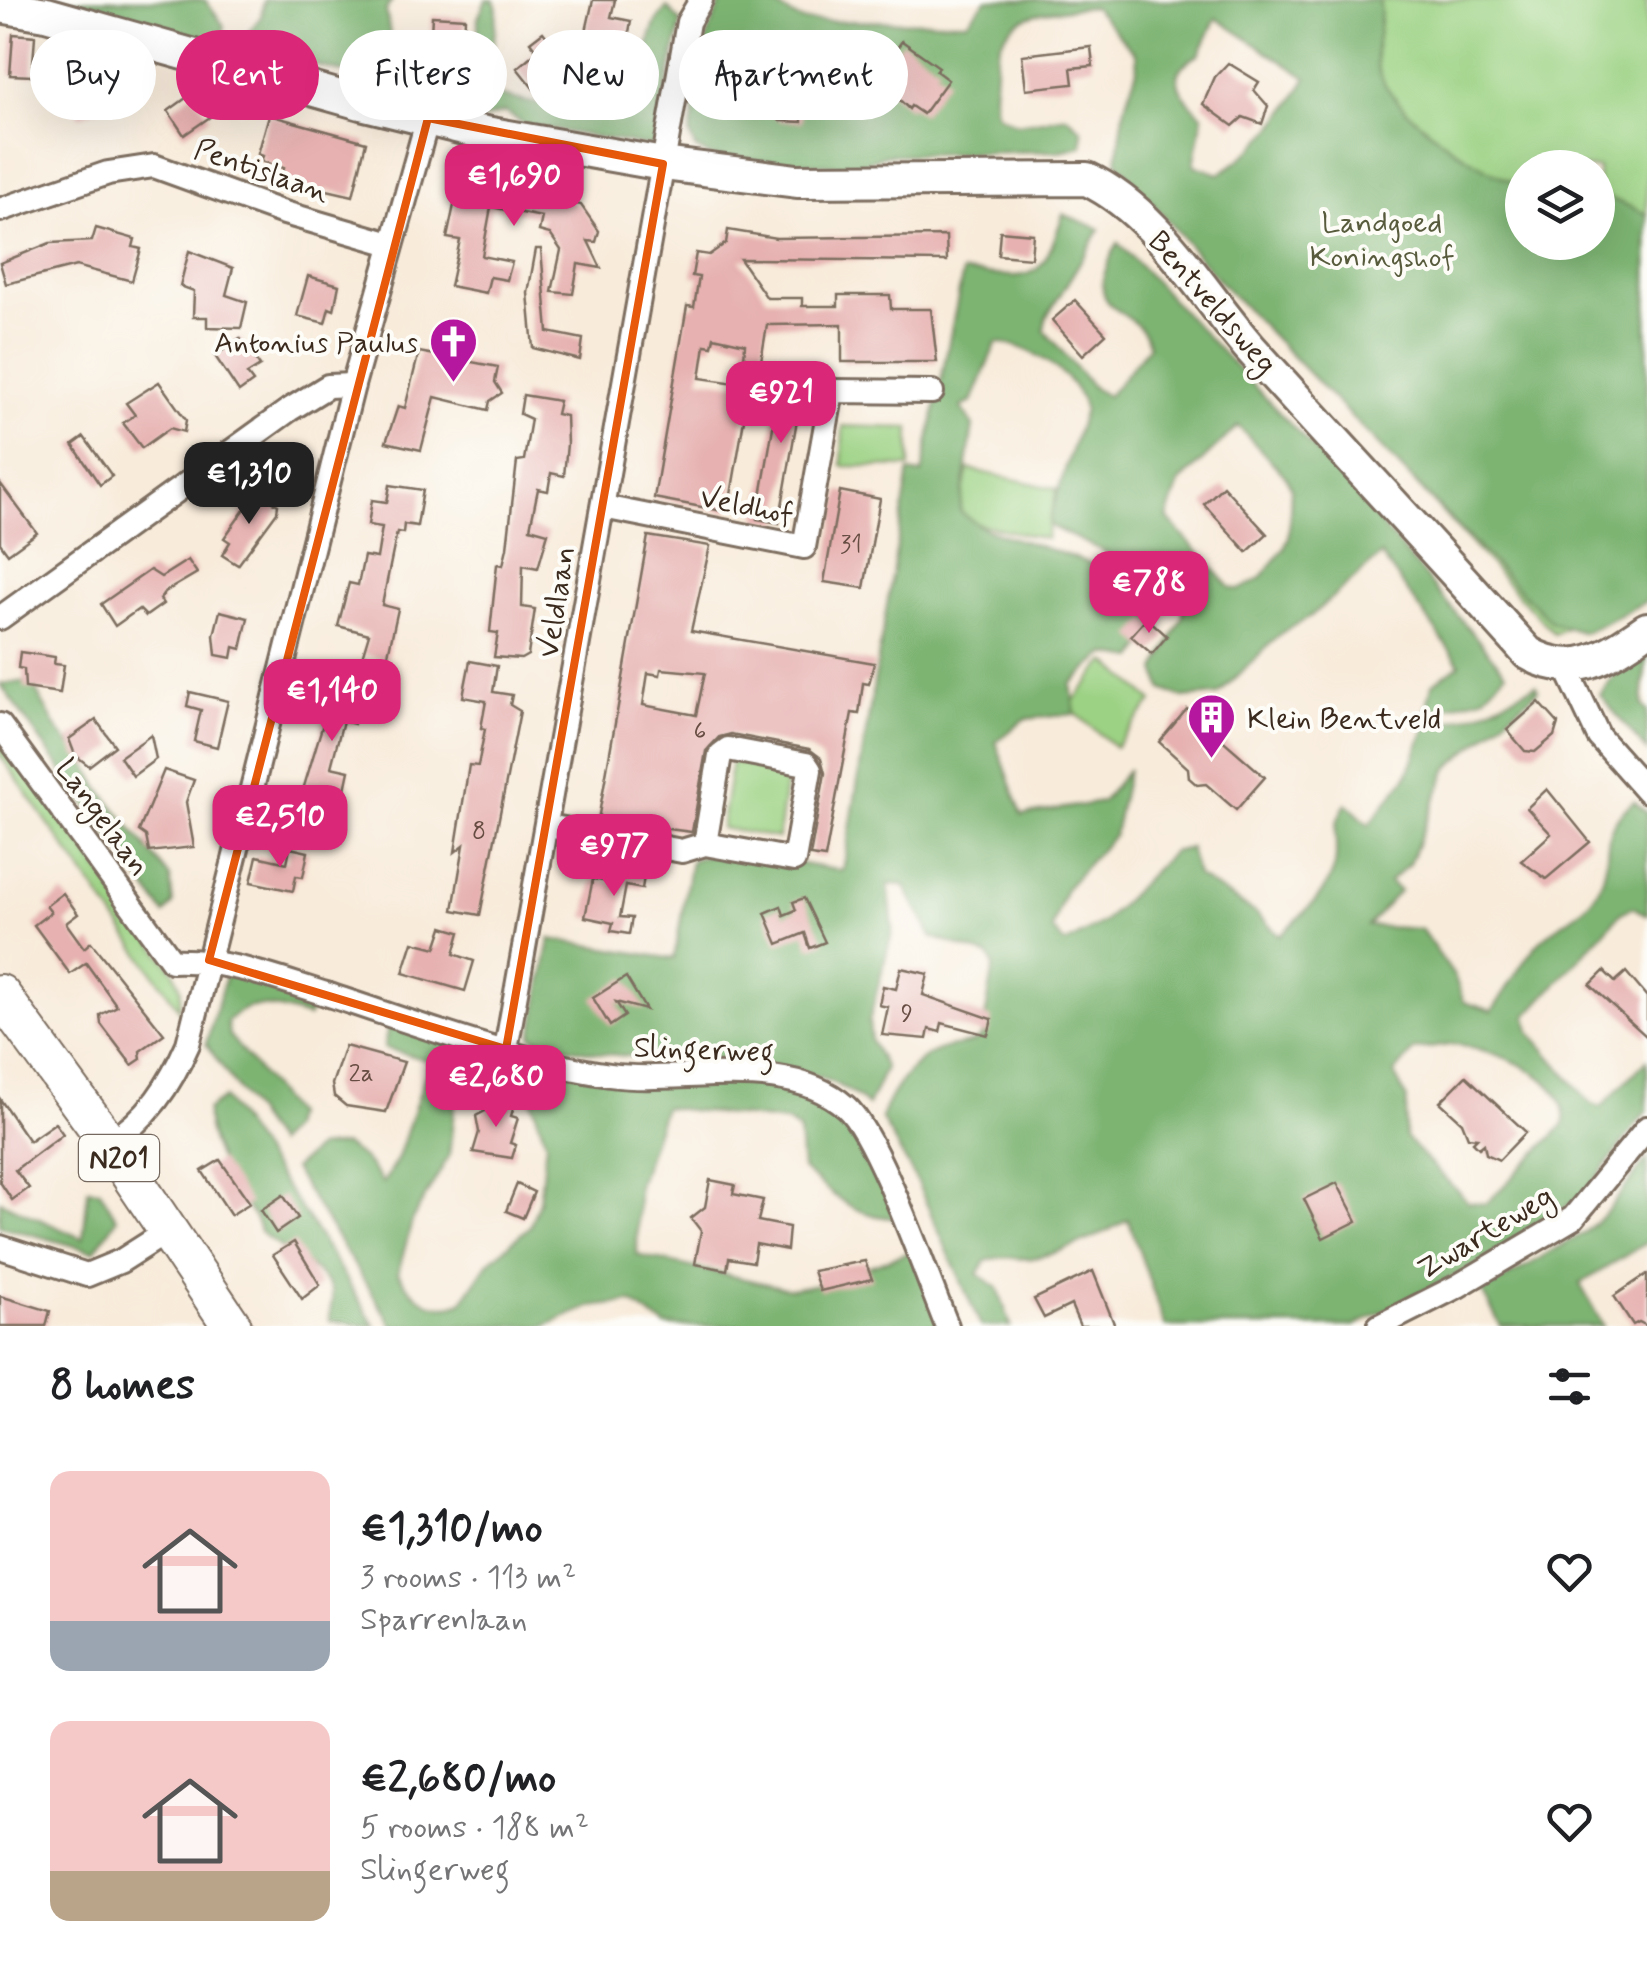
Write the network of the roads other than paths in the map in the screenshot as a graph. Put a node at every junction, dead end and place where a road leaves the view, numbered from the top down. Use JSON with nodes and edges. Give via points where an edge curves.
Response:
{"nodes":[{"id":1,"x":700,"y":0,"type":"edge"},
{"id":2,"x":0,"y":6,"type":"edge"},
{"id":3,"x":339,"y":94,"type":"edge"},
{"id":4,"x":427,"y":120,"type":"edge"},
{"id":5,"x":438,"y":120,"type":"edge"},
{"id":6,"x":663,"y":164,"type":"junction"},
{"id":7,"x":0,"y":210,"type":"edge"},
{"id":8,"x":390,"y":244,"type":"junction"},
{"id":9,"x":353,"y":385,"type":"junction"},
{"id":10,"x":932,"y":392,"type":"dead end"},
{"id":11,"x":603,"y":507,"type":"junction"},
{"id":12,"x":0,"y":618,"type":"edge"},
{"id":13,"x":1647,"y":629,"type":"edge"},
{"id":14,"x":1566,"y":667,"type":"junction"},
{"id":15,"x":0,"y":725,"type":"edge"},
{"id":16,"x":1647,"y":791,"type":"edge"},
{"id":17,"x":548,"y":826,"type":"junction"},
{"id":18,"x":705,"y":844,"type":"junction"},
{"id":19,"x":208,"y":960,"type":"junction"},
{"id":20,"x":0,"y":994,"type":"edge"},
{"id":21,"x":506,"y":1049,"type":"junction"},
{"id":22,"x":1647,"y":1128,"type":"edge"},
{"id":23,"x":109,"y":1142,"type":"junction"},
{"id":24,"x":168,"y":1230,"type":"junction"},
{"id":25,"x":0,"y":1247,"type":"edge"},
{"id":26,"x":232,"y":1326,"type":"edge"},
{"id":27,"x":947,"y":1326,"type":"edge"},
{"id":28,"x":1379,"y":1326,"type":"edge"}],
"edges":[{"from":1,"to":6,"type":"street","name":"Veldlaan","via":[[688,22]]},
{"from":2,"to":3,"type":"street","name":"Bentveldsweg"},
{"from":4,"to":8,"type":"street"},
{"from":5,"to":6,"type":"street","name":"Bentveldsweg"},
{"from":6,"to":11,"type":"street","name":"Veldlaan"},
{"from":6,"to":14,"type":"street","name":"Bentveldsweg","via":[[797,181],[1040,176],[1099,184],[1151,230],[1528,653]]},
{"from":7,"to":8,"type":"street","name":"Pentislaan","via":[[108,173],[154,166]]},
{"from":8,"to":9,"type":"street"},
{"from":9,"to":12,"type":"street","via":[[328,386],[290,410]]},
{"from":9,"to":19,"type":"street"},
{"from":10,"to":11,"type":"street","name":"Veldhof","via":[[832,390],[804,547]]},
{"from":11,"to":17,"type":"street","name":"Veldlaan"},
{"from":13,"to":14,"type":"street","via":[[1609,656]]},
{"from":14,"to":16,"type":"street","via":[[1599,737]]},
{"from":15,"to":19,"type":"street","name":"Langelaan","via":[[172,961]]},
{"from":17,"to":18,"type":"street","via":[[682,851]]},
{"from":17,"to":21,"type":"street","name":"Veldlaan"},
{"from":18,"to":18,"type":"street","via":[[794,860],[806,764],[728,749],[720,755]]},
{"from":19,"to":21,"type":"street","name":"Slingerweg"},
{"from":19,"to":23,"type":"street","via":[[170,1087],[128,1132]]},
{"from":20,"to":23,"type":"main road","number":"N201"},
{"from":21,"to":27,"type":"street","name":"Slingerweg","via":[[610,1074],[770,1078],[804,1085],[844,1105],[867,1136]]},
{"from":22,"to":28,"type":"street","name":"Zwarteweg","via":[[1573,1218]]},
{"from":23,"to":24,"type":"main road","number":"N201"},
{"from":24,"to":25,"type":"street","via":[[121,1262],[87,1275]]},
{"from":24,"to":26,"type":"main road","number":"N201"}]}
